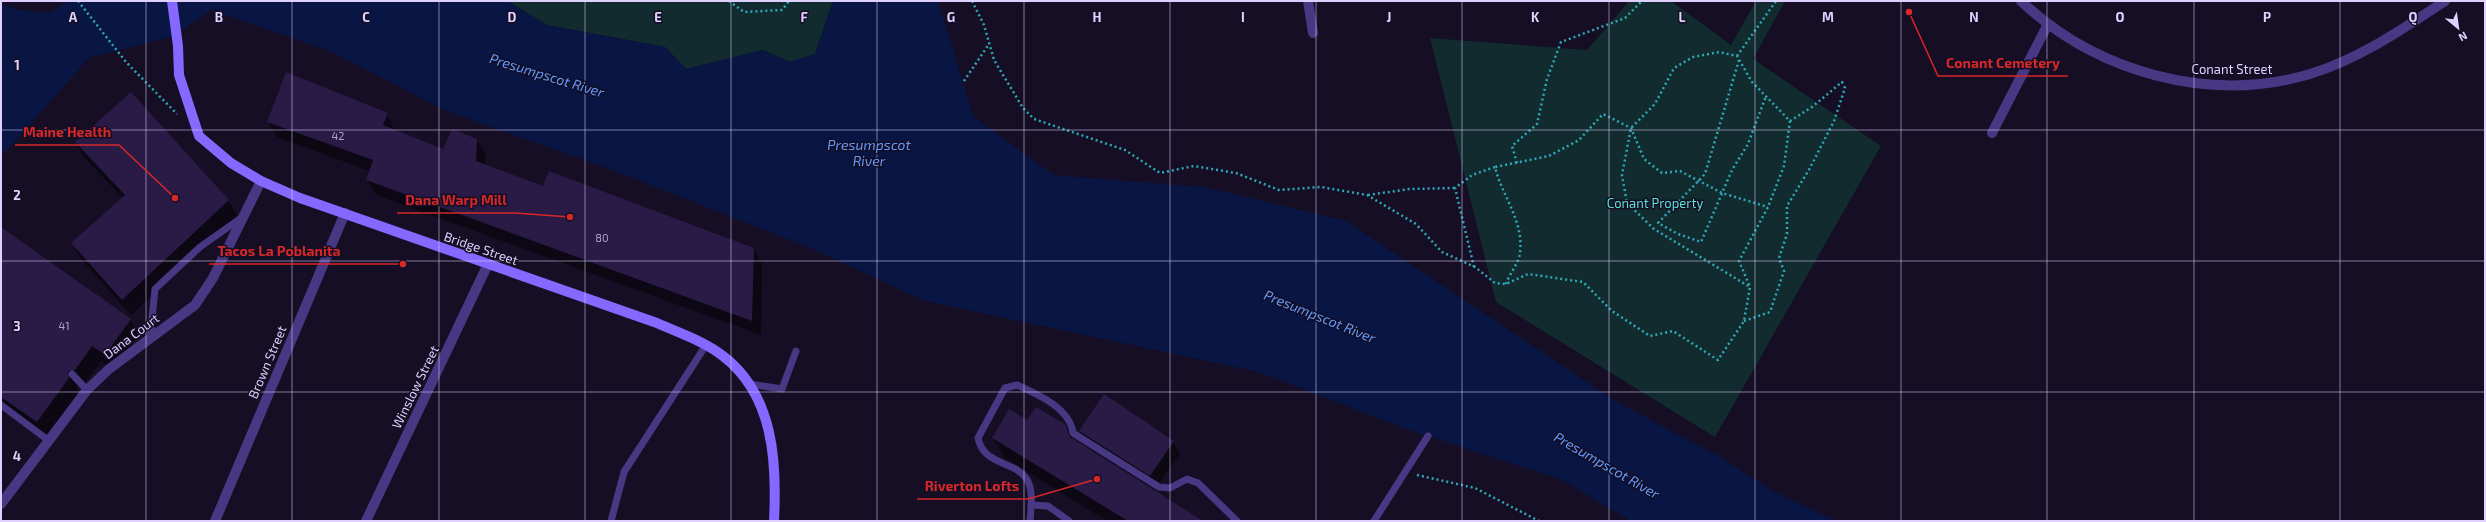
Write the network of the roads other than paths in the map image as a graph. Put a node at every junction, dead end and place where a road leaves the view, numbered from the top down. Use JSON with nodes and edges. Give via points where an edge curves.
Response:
{"nodes":[{"id":1,"x":172,"y":1,"type":"edge"},
{"id":2,"x":1308,"y":1,"type":"edge"},
{"id":3,"x":2021,"y":1,"type":"edge"},
{"id":4,"x":2445,"y":1,"type":"edge"},
{"id":5,"x":2048,"y":24,"type":"junction"},
{"id":6,"x":1313,"y":33,"type":"dead end"},
{"id":7,"x":1992,"y":133,"type":"dead end"},
{"id":8,"x":261,"y":181,"type":"junction"},
{"id":9,"x":345,"y":213,"type":"junction"},
{"id":10,"x":241,"y":218,"type":"junction"},
{"id":11,"x":488,"y":264,"type":"junction"},
{"id":12,"x":150,"y":338,"type":"junction"},
{"id":13,"x":706,"y":345,"type":"junction"},
{"id":14,"x":796,"y":350,"type":"dead end"},
{"id":15,"x":72,"y":374,"type":"dead end"},
{"id":16,"x":750,"y":384,"type":"junction"},
{"id":17,"x":87,"y":390,"type":"junction"},
{"id":18,"x":1,"y":405,"type":"edge"},
{"id":19,"x":1428,"y":436,"type":"dead end"},
{"id":20,"x":48,"y":440,"type":"junction"},
{"id":21,"x":1,"y":504,"type":"edge"},
{"id":22,"x":1031,"y":505,"type":"junction"},
{"id":23,"x":215,"y":521,"type":"edge"},
{"id":24,"x":366,"y":521,"type":"edge"},
{"id":25,"x":611,"y":521,"type":"edge"},
{"id":26,"x":774,"y":521,"type":"edge"},
{"id":27,"x":1030,"y":521,"type":"edge"},
{"id":28,"x":1069,"y":521,"type":"edge"},
{"id":29,"x":1237,"y":521,"type":"edge"},
{"id":30,"x":1374,"y":521,"type":"edge"}],
"edges":[{"from":1,"to":8,"type":"street","name":"Bridge Street","via":[[179,75],[199,136],[231,163]]},
{"from":2,"to":6,"type":"street"},
{"from":3,"to":5,"type":"street","name":"Conant Street"},
{"from":4,"to":5,"type":"street","name":"Conant Street","via":[[2394,35],[2339,63],[2281,82],[2250,85],[2185,82],[2151,75],[2085,49]]},
{"from":5,"to":7,"type":"street"},
{"from":8,"to":9,"type":"street","name":"Bridge Street","via":[[300,198]]},
{"from":8,"to":10,"type":"street","name":"Dana Court"},
{"from":9,"to":11,"type":"street","name":"Bridge Street"},
{"from":9,"to":23,"type":"street","name":"Brown Street"},
{"from":10,"to":12,"type":"street","name":"Dana Court","via":[[213,278],[195,305]]},
{"from":10,"to":12,"type":"lane","via":[[200,247],[155,289]]},
{"from":11,"to":13,"type":"street","name":"Bridge Street","via":[[657,323]]},
{"from":11,"to":24,"type":"street","name":"Winslow Street"},
{"from":12,"to":17,"type":"street","name":"Dana Court","via":[[109,369]]},
{"from":13,"to":16,"type":"street","name":"Bridge Street","via":[[737,368]]},
{"from":13,"to":25,"type":"lane","via":[[624,472]]},
{"from":14,"to":16,"type":"lane","via":[[782,389]]},
{"from":15,"to":17,"type":"lane"},
{"from":16,"to":26,"type":"street","name":"Bridge Street","via":[[767,423],[773,454]]},
{"from":17,"to":20,"type":"street","name":"Dana Court"},
{"from":18,"to":20,"type":"lane"},
{"from":19,"to":30,"type":"lane"},
{"from":20,"to":21,"type":"street","name":"Dana Court"},
{"from":22,"to":27,"type":"lane"},
{"from":22,"to":28,"type":"lane","via":[[1048,506]]},
{"from":22,"to":29,"type":"lane","via":[[1026,477],[984,453],[978,438],[1005,388],[1017,385],[1048,398],[1072,425],[1073,433],[1158,487],[1170,488],[1187,479],[1198,483]]}]}
